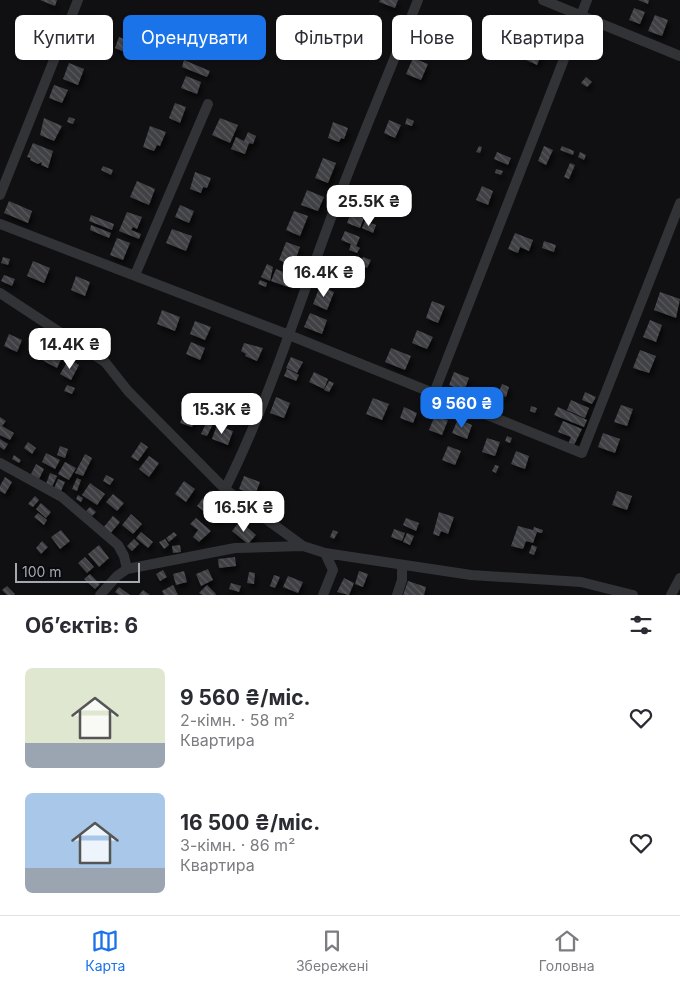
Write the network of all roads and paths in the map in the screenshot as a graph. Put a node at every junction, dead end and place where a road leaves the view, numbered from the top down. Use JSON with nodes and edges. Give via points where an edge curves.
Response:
{"nodes":[{"id":1,"x":78,"y":0,"type":"edge"},
{"id":2,"x":418,"y":0,"type":"edge"},
{"id":3,"x":542,"y":0,"type":"edge"},
{"id":4,"x":587,"y":0,"type":"edge"},
{"id":5,"x":581,"y":15,"type":"joint"},
{"id":6,"x":603,"y":24,"type":"edge"},
{"id":7,"x":680,"y":56,"type":"edge"},
{"id":8,"x":564,"y":60,"type":"edge"},
{"id":9,"x":208,"y":104,"type":"dead end"},
{"id":10,"x":0,"y":195,"type":"edge"},
{"id":11,"x":680,"y":203,"type":"edge"},
{"id":12,"x":0,"y":224,"type":"edge"},
{"id":13,"x":135,"y":276,"type":"junction"},
{"id":14,"x":0,"y":293,"type":"edge"},
{"id":15,"x":289,"y":335,"type":"junction"},
{"id":16,"x":434,"y":393,"type":"junction"},
{"id":17,"x":0,"y":463,"type":"edge"},
{"id":18,"x":225,"y":489,"type":"junction"},
{"id":19,"x":302,"y":546,"type":"junction"},
{"id":20,"x":325,"y":553,"type":"junction"},
{"id":21,"x":402,"y":566,"type":"junction"},
{"id":22,"x":127,"y":569,"type":"junction"},
{"id":23,"x":680,"y":578,"type":"edge"},
{"id":24,"x":100,"y":595,"type":"edge"},
{"id":25,"x":323,"y":595,"type":"edge"},
{"id":26,"x":396,"y":595,"type":"edge"},
{"id":27,"x":634,"y":595,"type":"edge"},
{"id":28,"x":671,"y":595,"type":"edge"}],
"edges":[{"from":1,"to":10,"type":"street"},
{"from":2,"to":15,"type":"street","via":[[342,189]]},
{"from":3,"to":5,"type":"street"},
{"from":4,"to":5,"type":"street"},
{"from":6,"to":7,"type":"street"},
{"from":8,"to":16,"type":"street"},
{"from":9,"to":13,"type":"street"},
{"from":11,"to":16,"type":"street","via":[[582,453]]},
{"from":12,"to":13,"type":"street"},
{"from":13,"to":15,"type":"street"},
{"from":14,"to":18,"type":"street","via":[[104,362],[128,391]]},
{"from":15,"to":16,"type":"street"},
{"from":15,"to":18,"type":"street","via":[[244,452]]},
{"from":17,"to":22,"type":"street","via":[[62,498],[118,545]]},
{"from":18,"to":19,"type":"street"},
{"from":19,"to":20,"type":"street"},
{"from":19,"to":22,"type":"street","via":[[235,548]]},
{"from":20,"to":21,"type":"street"},
{"from":20,"to":25,"type":"street","via":[[333,570]]},
{"from":21,"to":26,"type":"street","via":[[402,580]]},
{"from":21,"to":27,"type":"street","via":[[471,575],[581,582]]},
{"from":22,"to":24,"type":"street"},
{"from":23,"to":28,"type":"street"}]}
